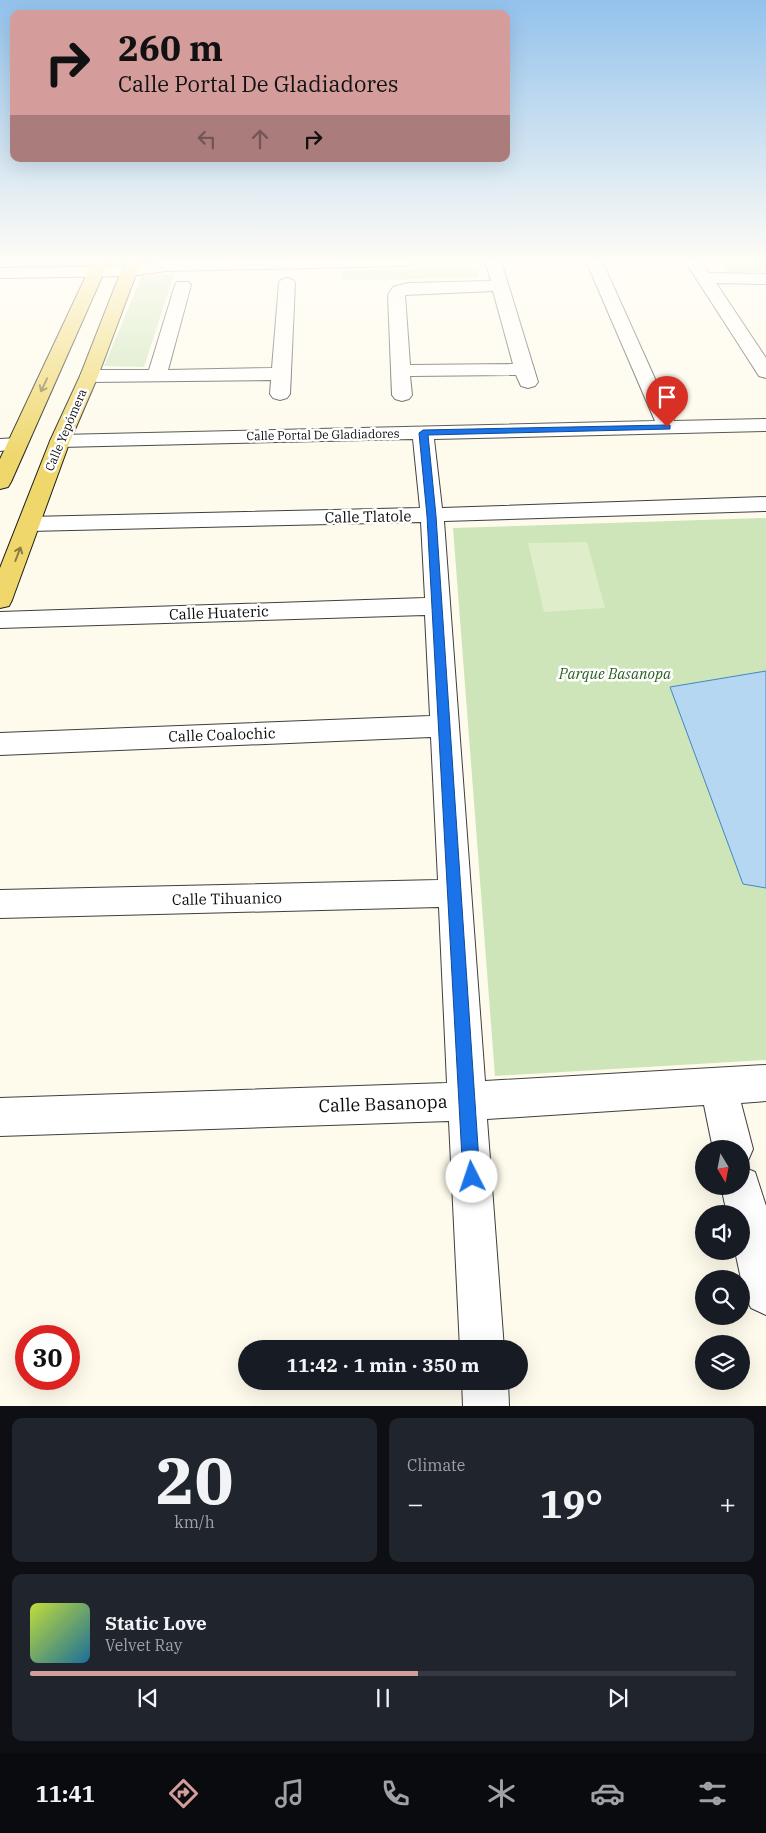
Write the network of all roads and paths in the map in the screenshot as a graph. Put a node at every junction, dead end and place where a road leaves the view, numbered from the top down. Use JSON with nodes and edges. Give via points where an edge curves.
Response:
{"nodes":[{"id":1,"x":66,"y":327,"type":"edge"},
{"id":2,"x":108,"y":327,"type":"edge"},
{"id":3,"x":170,"y":327,"type":"edge"},
{"id":4,"x":284,"y":327,"type":"edge"},
{"id":5,"x":398,"y":327,"type":"edge"},
{"id":6,"x":512,"y":327,"type":"edge"},
{"id":7,"x":623,"y":327,"type":"edge"},
{"id":8,"x":738,"y":327,"type":"edge"},
{"id":9,"x":764,"y":365,"type":"edge"},
{"id":10,"x":400,"y":371,"type":"junction"},
{"id":11,"x":281,"y":374,"type":"junction"},
{"id":12,"x":157,"y":375,"type":"junction"},
{"id":13,"x":89,"y":376,"type":"junction"},
{"id":14,"x":280,"y":394,"type":"dead end"},
{"id":15,"x":402,"y":395,"type":"dead end"},
{"id":16,"x":766,"y":425,"type":"edge"},
{"id":17,"x":667,"y":427,"type":"junction"},
{"id":18,"x":423,"y":433,"type":"junction"},
{"id":19,"x":60,"y":441,"type":"junction"},
{"id":20,"x":8,"y":444,"type":"edge"},
{"id":21,"x":0,"y":482,"type":"edge"},
{"id":22,"x":766,"y":504,"type":"edge"},
{"id":23,"x":432,"y":516,"type":"junction"},
{"id":24,"x":29,"y":524,"type":"junction"},
{"id":25,"x":0,"y":600,"type":"edge"},
{"id":26,"x":437,"y":606,"type":"junction"},
{"id":27,"x":0,"y":620,"type":"edge"},
{"id":28,"x":444,"y":726,"type":"junction"},
{"id":29,"x":0,"y":744,"type":"edge"},
{"id":30,"x":454,"y":893,"type":"junction"},
{"id":31,"x":0,"y":904,"type":"edge"},
{"id":32,"x":766,"y":1083,"type":"edge"},
{"id":33,"x":718,"y":1086,"type":"junction"},
{"id":34,"x":467,"y":1101,"type":"junction"},
{"id":35,"x":0,"y":1117,"type":"edge"},
{"id":36,"x":730,"y":1140,"type":"edge"},
{"id":37,"x":743,"y":1195,"type":"edge"},
{"id":38,"x":766,"y":1293,"type":"edge"},
{"id":39,"x":481,"y":1340,"type":"edge"},
{"id":40,"x":485,"y":1390,"type":"edge"},
{"id":41,"x":486,"y":1406,"type":"edge"}],
"edges":[{"from":1,"to":20,"type":"main road","one_way":true},
{"from":2,"to":13,"type":"main road","name":"Calle Yepómera"},
{"from":3,"to":12,"type":"street"},
{"from":4,"to":11,"type":"street"},
{"from":5,"to":10,"type":"street"},
{"from":6,"to":10,"type":"street","via":[[526,376]]},
{"from":7,"to":17,"type":"street"},
{"from":8,"to":9,"type":"street"},
{"from":10,"to":15,"type":"street"},
{"from":11,"to":12,"type":"street"},
{"from":11,"to":14,"type":"street"},
{"from":12,"to":13,"type":"street"},
{"from":13,"to":19,"type":"main road","name":"Calle Yepómera"},
{"from":16,"to":17,"type":"street","name":"Calle Portal De Gladiadores"},
{"from":17,"to":18,"type":"street","name":"Calle Portal De Gladiadores"},
{"from":18,"to":19,"type":"street","name":"Calle Portal De Gladiadores"},
{"from":18,"to":23,"type":"street"},
{"from":19,"to":24,"type":"main road","name":"Calle Yepómera"},
{"from":20,"to":21,"type":"main road"},
{"from":22,"to":23,"type":"street","name":"Calle Tlatole"},
{"from":23,"to":24,"type":"street","name":"Calle Tlatole"},
{"from":23,"to":26,"type":"street"},
{"from":25,"to":24,"type":"main road","name":"Calle Yepómera","one_way":true},
{"from":26,"to":27,"type":"street","name":"Calle Huateric"},
{"from":26,"to":28,"type":"street"},
{"from":28,"to":29,"type":"street","name":"Calle Coalochic"},
{"from":28,"to":30,"type":"street"},
{"from":30,"to":31,"type":"street","name":"Calle Tihuanico"},
{"from":30,"to":34,"type":"street"},
{"from":32,"to":33,"type":"street","name":"Calle Basanopa"},
{"from":33,"to":34,"type":"street","name":"Calle Basanopa"},
{"from":33,"to":36,"type":"street"},
{"from":34,"to":35,"type":"street","name":"Calle Basanopa"},
{"from":34,"to":39,"type":"street"},
{"from":37,"to":38,"type":"street"},
{"from":40,"to":41,"type":"street"}]}
